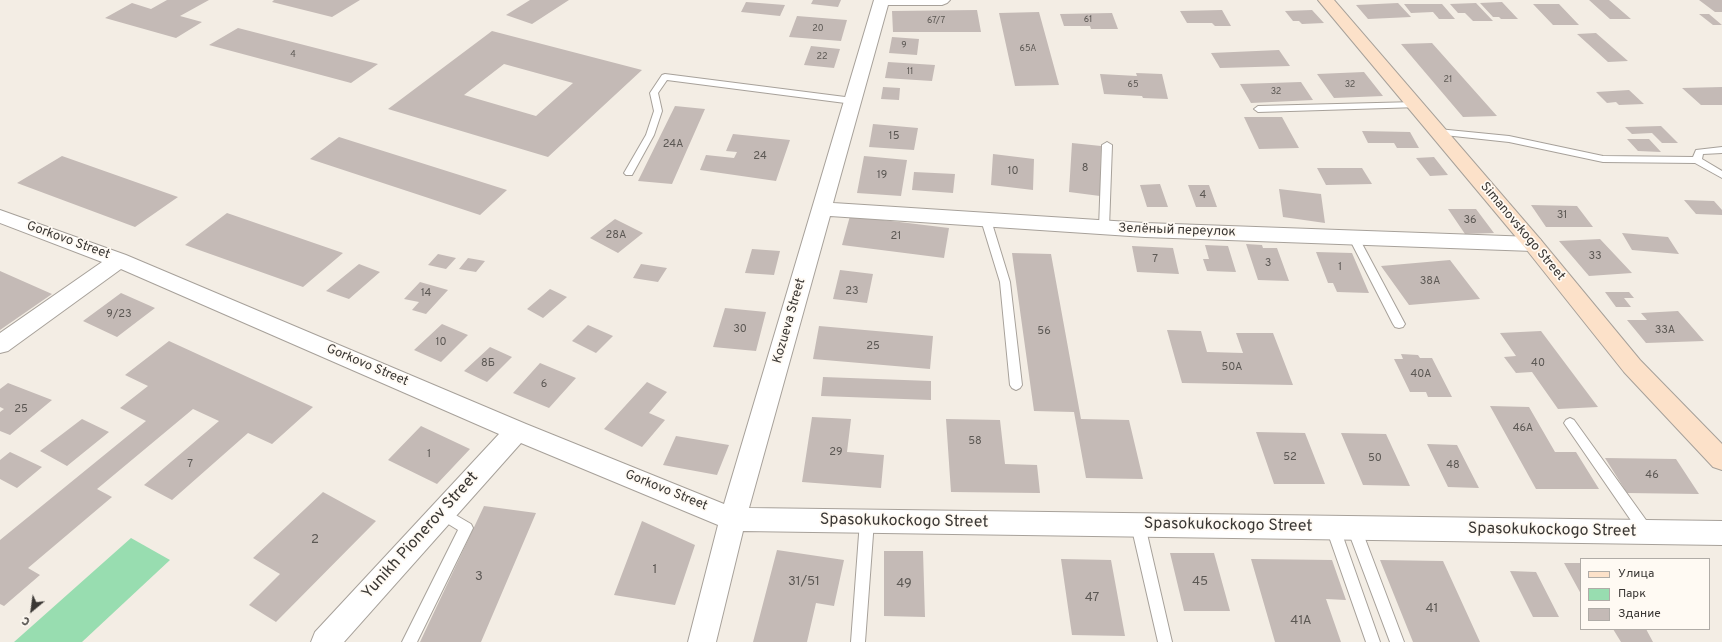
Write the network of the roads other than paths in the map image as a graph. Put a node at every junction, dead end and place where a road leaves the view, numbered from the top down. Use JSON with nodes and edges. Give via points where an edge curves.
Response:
{"nodes":[{"id":1,"x":882,"y":0,"type":"edge"},
{"id":2,"x":942,"y":0,"type":"edge"},
{"id":3,"x":1326,"y":0,"type":"edge"},
{"id":4,"x":853,"y":101,"type":"junction"},
{"id":5,"x":1416,"y":106,"type":"junction"},
{"id":6,"x":1258,"y":109,"type":"dead end"},
{"id":7,"x":1438,"y":132,"type":"junction"},
{"id":8,"x":1107,"y":145,"type":"dead end"},
{"id":9,"x":1722,"y":150,"type":"edge"},
{"id":10,"x":1697,"y":160,"type":"junction"},
{"id":11,"x":629,"y":173,"type":"dead end"},
{"id":12,"x":1722,"y":174,"type":"edge"},
{"id":13,"x":822,"y":209,"type":"junction"},
{"id":14,"x":0,"y":216,"type":"edge"},
{"id":15,"x":986,"y":220,"type":"junction"},
{"id":16,"x":1104,"y":228,"type":"junction"},
{"id":17,"x":1354,"y":238,"type":"junction"},
{"id":18,"x":1533,"y":244,"type":"junction"},
{"id":19,"x":120,"y":260,"type":"junction"},
{"id":20,"x":1399,"y":324,"type":"dead end"},
{"id":21,"x":0,"y":345,"type":"edge"},
{"id":22,"x":1016,"y":385,"type":"dead end"},
{"id":23,"x":1570,"y":423,"type":"dead end"},
{"id":24,"x":517,"y":431,"type":"junction"},
{"id":25,"x":1722,"y":460,"type":"edge"},
{"id":26,"x":442,"y":513,"type":"junction"},
{"id":27,"x":733,"y":519,"type":"junction"},
{"id":28,"x":867,"y":521,"type":"junction"},
{"id":29,"x":1138,"y":525,"type":"junction"},
{"id":30,"x":1344,"y":528,"type":"junction"},
{"id":31,"x":1646,"y":532,"type":"junction"},
{"id":32,"x":1722,"y":533,"type":"edge"},
{"id":33,"x":325,"y":642,"type":"edge"},
{"id":34,"x":409,"y":642,"type":"edge"},
{"id":35,"x":702,"y":642,"type":"edge"},
{"id":36,"x":858,"y":642,"type":"edge"},
{"id":37,"x":1165,"y":642,"type":"edge"},
{"id":38,"x":1373,"y":642,"type":"edge"},
{"id":39,"x":1397,"y":642,"type":"edge"}],
"edges":[{"from":1,"to":2,"type":"street"},
{"from":1,"to":4,"type":"street","name":"Kozueva Street"},
{"from":3,"to":5,"type":"street","name":"Simanovskogo Street"},
{"from":4,"to":11,"type":"lane","via":[[665,77],[654,93],[658,110],[650,135]]},
{"from":4,"to":13,"type":"street","name":"Kozueva Street"},
{"from":5,"to":6,"type":"lane"},
{"from":5,"to":7,"type":"street","name":"Simanovskogo Street"},
{"from":7,"to":10,"type":"lane","via":[[1509,138],[1603,159]]},
{"from":7,"to":18,"type":"street","name":"Simanovskogo Street"},
{"from":8,"to":16,"type":"lane"},
{"from":9,"to":10,"type":"lane","via":[[1699,152]]},
{"from":10,"to":12,"type":"lane"},
{"from":13,"to":15,"type":"street","name":"Зелёный переулок"},
{"from":13,"to":27,"type":"street","name":"Kozueva Street"},
{"from":14,"to":19,"type":"street","name":"Gorkovo Street"},
{"from":15,"to":16,"type":"street","name":"Зелёный переулок"},
{"from":15,"to":22,"type":"lane","via":[[1005,282]]},
{"from":16,"to":17,"type":"street","name":"Зелёный переулок"},
{"from":17,"to":18,"type":"street","name":"Зелёный переулок"},
{"from":17,"to":20,"type":"lane"},
{"from":18,"to":25,"type":"street","name":"Simanovskogo Street","via":[[1632,366]]},
{"from":19,"to":21,"type":"street"},
{"from":19,"to":24,"type":"street","name":"Gorkovo Street"},
{"from":23,"to":31,"type":"lane"},
{"from":24,"to":26,"type":"street","name":"Yunikh Pionerov Street"},
{"from":24,"to":27,"type":"street","name":"Gorkovo Street"},
{"from":26,"to":33,"type":"street","name":"Yunikh Pionerov Street"},
{"from":26,"to":34,"type":"lane","via":[[466,528]]},
{"from":27,"to":28,"type":"street","name":"Spasokukoсkogo Street"},
{"from":27,"to":35,"type":"street","name":"Kozueva Street"},
{"from":28,"to":29,"type":"street","name":"Spasokukoсkogo Street"},
{"from":28,"to":36,"type":"lane"},
{"from":29,"to":30,"type":"street","name":"Spasokukoсkogo Street"},
{"from":29,"to":37,"type":"lane"},
{"from":30,"to":31,"type":"street","name":"Spasokukoсkogo Street"},
{"from":30,"to":38,"type":"lane"},
{"from":30,"to":39,"type":"lane"},
{"from":31,"to":32,"type":"street","name":"Spasokukoсkogo Street"}]}
